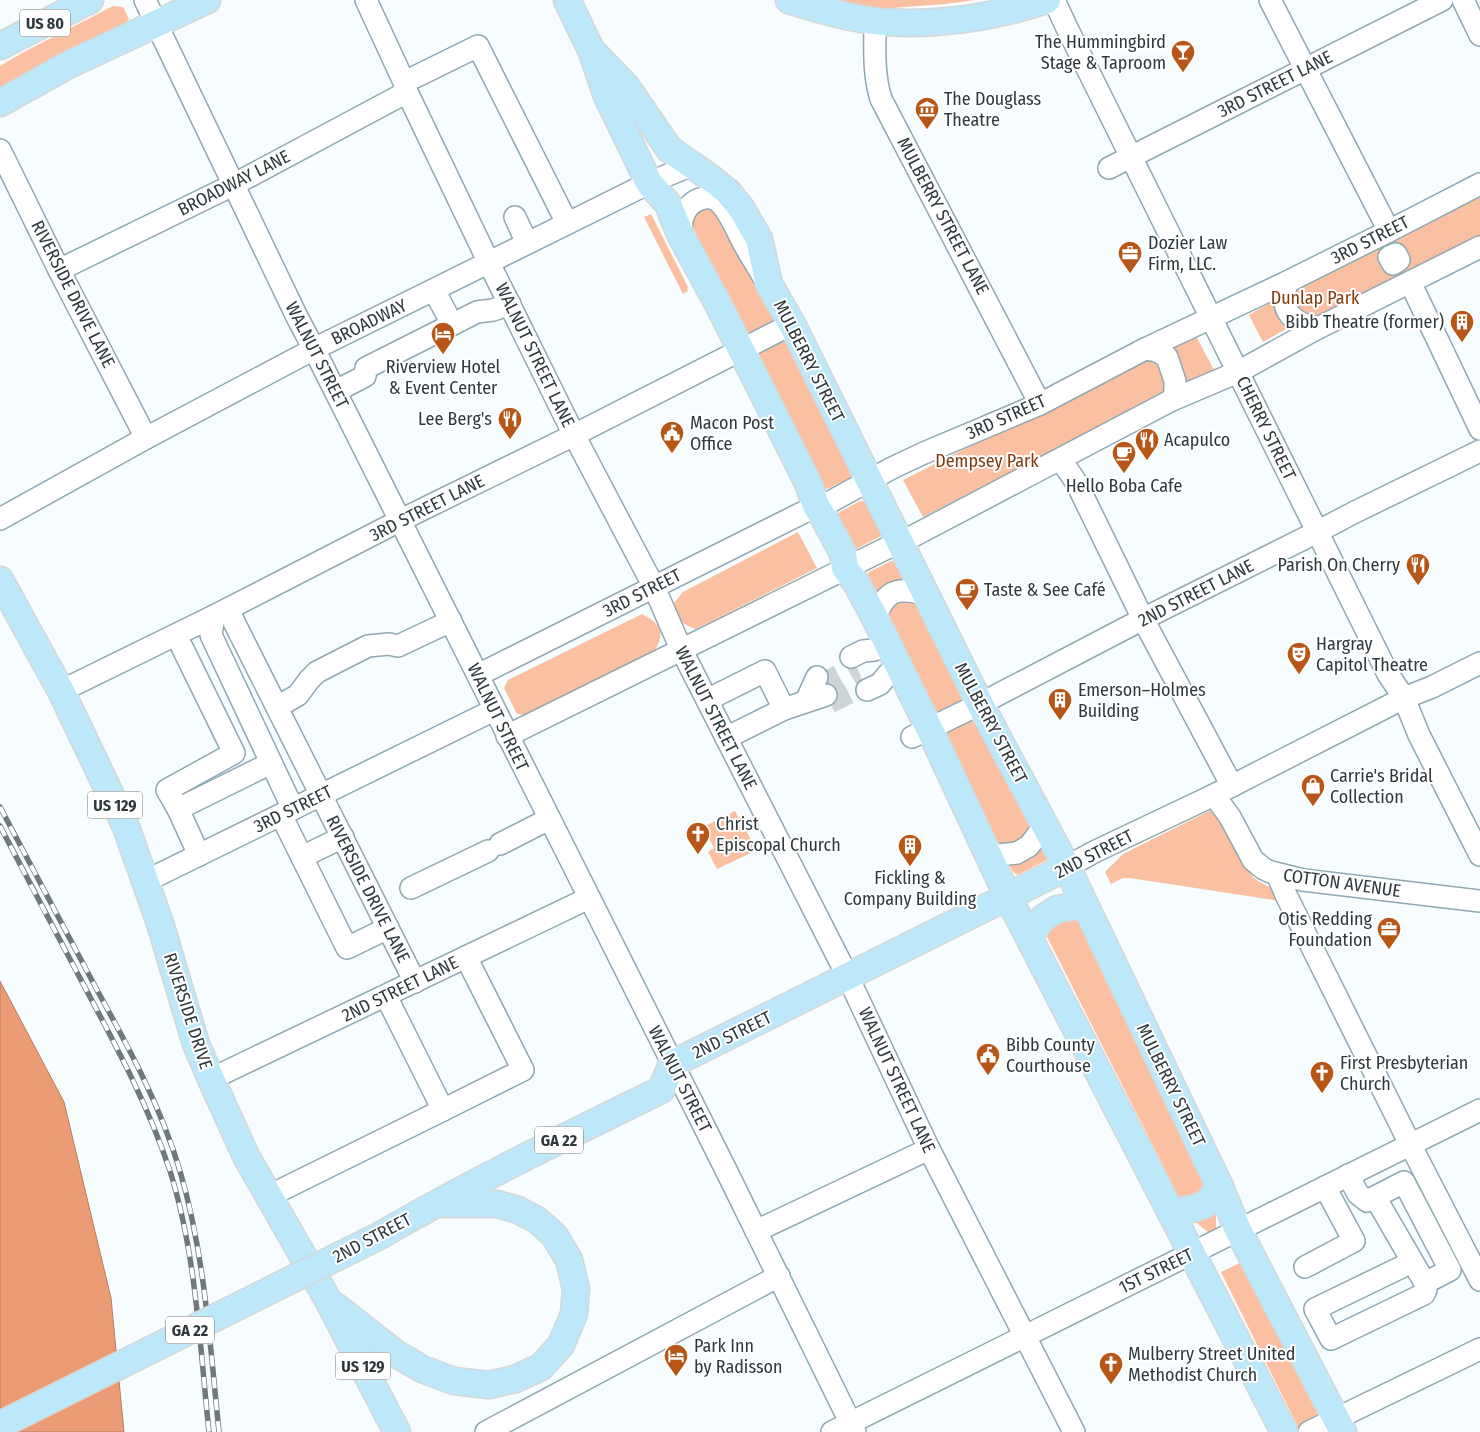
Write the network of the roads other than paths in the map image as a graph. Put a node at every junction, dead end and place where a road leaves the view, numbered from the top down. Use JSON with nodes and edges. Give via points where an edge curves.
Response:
{"nodes":[{"id":1,"x":145,"y":0,"type":"edge"},
{"id":2,"x":207,"y":0,"type":"edge"},
{"id":3,"x":366,"y":0,"type":"edge"},
{"id":4,"x":552,"y":0,"type":"edge"},
{"id":5,"x":567,"y":0,"type":"edge"},
{"id":6,"x":589,"y":0,"type":"edge"},
{"id":7,"x":789,"y":0,"type":"edge"},
{"id":8,"x":1047,"y":0,"type":"edge"},
{"id":9,"x":1054,"y":0,"type":"edge"},
{"id":10,"x":1270,"y":0,"type":"edge"},
{"id":11,"x":1442,"y":0,"type":"edge"},
{"id":12,"x":1463,"y":0,"type":"edge"},
{"id":13,"x":73,"y":4,"type":"edge"},
{"id":14,"x":875,"y":21,"type":"junction"},
{"id":15,"x":156,"y":24,"type":"junction"},
{"id":16,"x":1480,"y":35,"type":"edge"},
{"id":17,"x":587,"y":41,"type":"junction"},
{"id":18,"x":0,"y":46,"type":"edge"},
{"id":19,"x":1305,"y":69,"type":"junction"},
{"id":20,"x":411,"y":84,"type":"junction"},
{"id":21,"x":0,"y":103,"type":"edge"},
{"id":22,"x":0,"y":150,"type":"edge"},
{"id":23,"x":1130,"y":156,"type":"junction"},
{"id":24,"x":692,"y":165,"type":"junction"},
{"id":25,"x":1109,"y":168,"type":"dead end"},
{"id":26,"x":649,"y":183,"type":"junction"},
{"id":27,"x":1480,"y":184,"type":"edge"},
{"id":28,"x":234,"y":185,"type":"junction"},
{"id":29,"x":516,"y":217,"type":"dead end"},
{"id":30,"x":567,"y":223,"type":"junction"},
{"id":31,"x":1389,"y":231,"type":"junction"},
{"id":32,"x":681,"y":236,"type":"junction"},
{"id":33,"x":527,"y":243,"type":"junction"},
{"id":34,"x":1480,"y":247,"type":"edge"},
{"id":35,"x":489,"y":263,"type":"junction"},
{"id":36,"x":59,"y":270,"type":"junction"},
{"id":37,"x":1287,"y":282,"type":"junction"},
{"id":38,"x":1410,"y":282,"type":"junction"},
{"id":39,"x":769,"y":284,"type":"junction"},
{"id":40,"x":434,"y":290,"type":"junction"},
{"id":41,"x":510,"y":304,"type":"junction"},
{"id":42,"x":1211,"y":317,"type":"junction"},
{"id":43,"x":452,"y":324,"type":"junction"},
{"id":44,"x":792,"y":324,"type":"junction"},
{"id":45,"x":1316,"y":330,"type":"junction"},
{"id":46,"x":314,"y":349,"type":"junction"},
{"id":47,"x":1145,"y":349,"type":"junction"},
{"id":48,"x":741,"y":350,"type":"junction"},
{"id":49,"x":1238,"y":372,"type":"junction"},
{"id":50,"x":336,"y":391,"type":"junction"},
{"id":51,"x":1172,"y":400,"type":"junction"},
{"id":52,"x":1040,"y":404,"type":"junction"},
{"id":53,"x":1480,"y":429,"type":"edge"},
{"id":54,"x":574,"y":435,"type":"junction"},
{"id":55,"x":146,"y":438,"type":"junction"},
{"id":56,"x":1480,"y":451,"type":"edge"},
{"id":57,"x":1061,"y":460,"type":"junction"},
{"id":58,"x":869,"y":480,"type":"junction"},
{"id":59,"x":816,"y":506,"type":"junction"},
{"id":60,"x":0,"y":519,"type":"edge"},
{"id":61,"x":401,"y":520,"type":"junction"},
{"id":62,"x":1318,"y":532,"type":"junction"},
{"id":63,"x":900,"y":543,"type":"junction"},
{"id":64,"x":845,"y":568,"type":"junction"},
{"id":65,"x":0,"y":580,"type":"edge"},
{"id":66,"x":654,"y":587,"type":"junction"},
{"id":67,"x":925,"y":594,"type":"junction"},
{"id":68,"x":876,"y":618,"type":"junction"},
{"id":69,"x":1143,"y":619,"type":"junction"},
{"id":70,"x":218,"y":620,"type":"junction"},
{"id":71,"x":451,"y":621,"type":"junction"},
{"id":72,"x":182,"y":647,"type":"junction"},
{"id":73,"x":880,"y":647,"type":"junction"},
{"id":74,"x":681,"y":649,"type":"junction"},
{"id":75,"x":136,"y":662,"type":"dead end"},
{"id":76,"x":1480,"y":663,"type":"edge"},
{"id":77,"x":894,"y":671,"type":"junction"},
{"id":78,"x":478,"y":675,"type":"junction"},
{"id":79,"x":61,"y":691,"type":"junction"},
{"id":80,"x":822,"y":695,"type":"tunnel mouth"},
{"id":81,"x":1404,"y":698,"type":"junction"},
{"id":82,"x":707,"y":700,"type":"junction"},
{"id":83,"x":980,"y":704,"type":"junction"},
{"id":84,"x":277,"y":707,"type":"junction"},
{"id":85,"x":784,"y":709,"type":"junction"},
{"id":86,"x":494,"y":710,"type":"junction"},
{"id":87,"x":921,"y":732,"type":"junction"},
{"id":88,"x":507,"y":736,"type":"junction"},
{"id":89,"x":726,"y":738,"type":"junction"},
{"id":90,"x":234,"y":753,"type":"junction"},
{"id":91,"x":271,"y":763,"type":"junction"},
{"id":92,"x":1223,"y":791,"type":"junction"},
{"id":93,"x":321,"y":795,"type":"junction"},
{"id":94,"x":178,"y":809,"type":"junction"},
{"id":95,"x":287,"y":812,"type":"junction"},
{"id":96,"x":549,"y":819,"type":"junction"},
{"id":97,"x":1046,"y":825,"type":"junction"},
{"id":98,"x":343,"y":837,"type":"junction"},
{"id":99,"x":199,"y":855,"type":"junction"},
{"id":100,"x":1480,"y":855,"type":"edge"},
{"id":101,"x":989,"y":856,"type":"junction"},
{"id":102,"x":302,"y":857,"type":"junction"},
{"id":103,"x":1067,"y":867,"type":"junction"},
{"id":104,"x":1277,"y":874,"type":"junction"},
{"id":105,"x":146,"y":881,"type":"junction"},
{"id":106,"x":411,"y":888,"type":"dead end"},
{"id":107,"x":1008,"y":897,"type":"junction"},
{"id":108,"x":589,"y":898,"type":"junction"},
{"id":109,"x":1480,"y":901,"type":"edge"},
{"id":110,"x":1085,"y":905,"type":"junction"},
{"id":111,"x":388,"y":928,"type":"junction"},
{"id":112,"x":1028,"y":936,"type":"junction"},
{"id":113,"x":466,"y":957,"type":"junction"},
{"id":114,"x":848,"y":977,"type":"junction"},
{"id":115,"x":415,"y":982,"type":"junction"},
{"id":116,"x":386,"y":996,"type":"junction"},
{"id":117,"x":672,"y":1064,"type":"junction"},
{"id":118,"x":211,"y":1079,"type":"junction"},
{"id":119,"x":443,"y":1110,"type":"junction"},
{"id":120,"x":1480,"y":1110,"type":"edge"},
{"id":121,"x":1410,"y":1144,"type":"junction"},
{"id":122,"x":929,"y":1149,"type":"junction"},
{"id":123,"x":1348,"y":1175,"type":"junction"},
{"id":124,"x":1220,"y":1187,"type":"junction"},
{"id":125,"x":1325,"y":1187,"type":"junction"},
{"id":126,"x":269,"y":1196,"type":"junction"},
{"id":127,"x":1375,"y":1197,"type":"junction"},
{"id":128,"x":433,"y":1204,"type":"junction"},
{"id":129,"x":1172,"y":1214,"type":"junction"},
{"id":130,"x":1238,"y":1230,"type":"junction"},
{"id":131,"x":756,"y":1231,"type":"junction"},
{"id":132,"x":1193,"y":1253,"type":"junction"},
{"id":133,"x":1412,"y":1262,"type":"junction"},
{"id":134,"x":1305,"y":1267,"type":"dead end"},
{"id":135,"x":778,"y":1276,"type":"junction"},
{"id":136,"x":1480,"y":1280,"type":"edge"},
{"id":137,"x":1425,"y":1283,"type":"junction"},
{"id":138,"x":328,"y":1300,"type":"junction"},
{"id":139,"x":1024,"y":1336,"type":"junction"},
{"id":140,"x":1331,"y":1339,"type":"junction"},
{"id":141,"x":1480,"y":1349,"type":"edge"},
{"id":142,"x":1302,"y":1353,"type":"junction"},
{"id":143,"x":0,"y":1424,"type":"edge"},
{"id":144,"x":1340,"y":1425,"type":"edge"},
{"id":145,"x":846,"y":1429,"type":"edge"},
{"id":146,"x":397,"y":1432,"type":"edge"},
{"id":147,"x":486,"y":1432,"type":"edge"},
{"id":148,"x":1074,"y":1432,"type":"edge"},
{"id":149,"x":1284,"y":1432,"type":"edge"},
{"id":150,"x":1309,"y":1432,"type":"edge"}],
"edges":[{"from":1,"to":15,"type":"street","name":"WALNUT STREET"},
{"from":2,"to":15,"type":"main road","number":"US 80"},
{"from":3,"to":20,"type":"street","name":"WALNUT STREET LANE","via":[[404,82]]},
{"from":4,"to":17,"type":"main road","via":[[558,11]]},
{"from":5,"to":17,"type":"main road","name":"MULBERRY STREET"},
{"from":6,"to":17,"type":"main road"},
{"from":7,"to":14,"type":"main road"},
{"from":8,"to":14,"type":"main road","via":[[964,20],[927,23]]},
{"from":9,"to":23,"type":"street","name":"CHERRY STREET"},
{"from":10,"to":19,"type":"street"},
{"from":11,"to":19,"type":"street","name":"3RD STREET LANE"},
{"from":12,"to":16,"type":"street"},
{"from":13,"to":18,"type":"main road","number":"US 80"},
{"from":14,"to":52,"type":"street","name":"MULBERRY STREET LANE","via":[[876,74],[881,99]]},
{"from":15,"to":21,"type":"main road","number":"US 80","via":[[68,65]]},
{"from":15,"to":28,"type":"street","name":"WALNUT STREET"},
{"from":17,"to":24,"type":"main road","name":"MULBERRY STREET","via":[[626,86],[669,149]]},
{"from":17,"to":26,"type":"main road","name":"MULBERRY STREET","via":[[606,96]]},
{"from":19,"to":23,"type":"street","name":"3RD STREET LANE"},
{"from":19,"to":31,"type":"street"},
{"from":20,"to":28,"type":"street","name":"BROADWAY LANE"},
{"from":20,"to":30,"type":"street","name":"BROADWAY LANE","via":[[478,46]]},
{"from":20,"to":35,"type":"street","name":"WALNUT STREET LANE"},
{"from":22,"to":36,"type":"street","name":"RIVERSIDE DRIVE LANE"},
{"from":23,"to":25,"type":"street","name":"3RD STREET LANE"},
{"from":23,"to":42,"type":"street","name":"CHERRY STREET"},
{"from":24,"to":26,"type":"street","name":"BROADWAY"},
{"from":24,"to":39,"type":"main road","name":"MULBERRY STREET","via":[[728,192],[741,208],[759,240]]},
{"from":26,"to":30,"type":"street","name":"BROADWAY"},
{"from":26,"to":32,"type":"main road","name":"MULBERRY STREET","via":[[668,204]]},
{"from":27,"to":31,"type":"street","name":"3RD STREET"},
{"from":28,"to":36,"type":"street","name":"BROADWAY LANE"},
{"from":28,"to":46,"type":"street","name":"WALNUT STREET"},
{"from":29,"to":33,"type":"street"},
{"from":30,"to":33,"type":"street","name":"BROADWAY"},
{"from":31,"to":37,"type":"street","name":"3RD STREET"},
{"from":32,"to":39,"type":"street","via":[[686,209],[702,198],[716,200],[731,219]]},
{"from":32,"to":48,"type":"main road","name":"MULBERRY STREET"},
{"from":33,"to":35,"type":"street","name":"BROADWAY"},
{"from":34,"to":38,"type":"street"},
{"from":35,"to":40,"type":"street","name":"BROADWAY"},
{"from":35,"to":41,"type":"street","name":"WALNUT STREET LANE"},
{"from":36,"to":55,"type":"street","name":"RIVERSIDE DRIVE LANE"},
{"from":37,"to":42,"type":"street","name":"3RD STREET"},
{"from":37,"to":45,"type":"street","via":[[1284,294],[1287,311],[1302,325]]},
{"from":38,"to":45,"type":"street"},
{"from":38,"to":53,"type":"street"},
{"from":39,"to":44,"type":"main road","name":"MULBERRY STREET"},
{"from":40,"to":43,"type":"street"},
{"from":40,"to":46,"type":"street","name":"BROADWAY"},
{"from":41,"to":43,"type":"street","via":[[477,312]]},
{"from":41,"to":54,"type":"street","name":"WALNUT STREET LANE"},
{"from":42,"to":47,"type":"street","name":"3RD STREET"},
{"from":42,"to":49,"type":"street","name":"CHERRY STREET"},
{"from":43,"to":50,"type":"street","via":[[366,368],[365,376]]},
{"from":44,"to":48,"type":"street","name":"3RD STREET LANE"},
{"from":44,"to":58,"type":"main road","name":"MULBERRY STREET"},
{"from":45,"to":49,"type":"street"},
{"from":46,"to":50,"type":"street","name":"WALNUT STREET"},
{"from":46,"to":55,"type":"street","name":"BROADWAY"},
{"from":47,"to":51,"type":"street","via":[[1167,357],[1175,380]]},
{"from":47,"to":52,"type":"street","name":"3RD STREET"},
{"from":48,"to":54,"type":"street","name":"3RD STREET LANE"},
{"from":48,"to":59,"type":"main road","name":"MULBERRY STREET","via":[[808,483]]},
{"from":49,"to":51,"type":"street"},
{"from":49,"to":62,"type":"street","name":"CHERRY STREET"},
{"from":50,"to":61,"type":"street","name":"WALNUT STREET"},
{"from":51,"to":57,"type":"street"},
{"from":52,"to":58,"type":"street","name":"3RD STREET"},
{"from":54,"to":61,"type":"street","name":"3RD STREET LANE"},
{"from":54,"to":66,"type":"street","name":"WALNUT STREET LANE"},
{"from":55,"to":60,"type":"street","name":"BROADWAY"},
{"from":56,"to":62,"type":"street","name":"2ND STREET LANE"},
{"from":57,"to":63,"type":"street"},
{"from":57,"to":69,"type":"street","via":[[1076,482]]},
{"from":58,"to":59,"type":"street","name":"3RD STREET","via":[[830,502]]},
{"from":58,"to":63,"type":"main road","name":"MULBERRY STREET"},
{"from":59,"to":64,"type":"main road","name":"MULBERRY STREET","via":[[843,553]]},
{"from":59,"to":66,"type":"street","name":"3RD STREET"},
{"from":61,"to":70,"type":"street","name":"3RD STREET LANE"},
{"from":61,"to":71,"type":"street","name":"WALNUT STREET"},
{"from":62,"to":69,"type":"street","name":"2ND STREET LANE"},
{"from":62,"to":81,"type":"street","name":"CHERRY STREET","via":[[1388,674]]},
{"from":63,"to":64,"type":"street"},
{"from":63,"to":67,"type":"main road","name":"MULBERRY STREET"},
{"from":64,"to":68,"type":"main road","name":"MULBERRY STREET"},
{"from":64,"to":74,"type":"street"},
{"from":65,"to":79,"type":"main road","name":"RIVERSIDE DRIVE","number":"US 129"},
{"from":66,"to":74,"type":"street","name":"WALNUT STREET LANE"},
{"from":66,"to":78,"type":"street","name":"3RD STREET"},
{"from":67,"to":68,"type":"street","via":[[910,590],[894,593],[881,604]]},
{"from":67,"to":83,"type":"main road","name":"MULBERRY STREET"},
{"from":68,"to":73,"type":"main road","name":"MULBERRY STREET"},
{"from":69,"to":83,"type":"street","name":"2ND STREET LANE"},
{"from":69,"to":92,"type":"street"},
{"from":70,"to":72,"type":"street"},
{"from":70,"to":79,"type":"street","name":"3RD STREET LANE"},
{"from":70,"to":84,"type":"street","name":"RIVERSIDE DRIVE LANE","via":[[234,622]]},
{"from":70,"to":91,"type":"street"},
{"from":71,"to":78,"type":"street","name":"WALNUT STREET"},
{"from":71,"to":84,"type":"street","via":[[398,646],[368,646],[317,672],[298,695]]},
{"from":72,"to":75,"type":"street"},
{"from":72,"to":90,"type":"street"},
{"from":73,"to":77,"type":"main road","name":"MULBERRY STREET"},
{"from":73,"to":77,"type":"street","via":[[863,651],[860,675],[880,684]]},
{"from":74,"to":82,"type":"street","name":"WALNUT STREET LANE"},
{"from":74,"to":88,"type":"street"},
{"from":76,"to":81,"type":"street","name":"2ND STREET"},
{"from":77,"to":87,"type":"main road","name":"MULBERRY STREET"},
{"from":78,"to":86,"type":"street","name":"WALNUT STREET"},
{"from":79,"to":105,"type":"main road","name":"RIVERSIDE DRIVE","number":"US 129","via":[[126,827]]},
{"from":80,"to":85,"type":"street"},
{"from":81,"to":92,"type":"street","name":"2ND STREET"},
{"from":81,"to":100,"type":"street","name":"CHERRY STREET","via":[[1419,735]]},
{"from":82,"to":85,"type":"street","via":[[765,671]]},
{"from":82,"to":89,"type":"street","name":"WALNUT STREET LANE"},
{"from":83,"to":87,"type":"street","name":"2ND STREET LANE"},
{"from":83,"to":97,"type":"main road","name":"MULBERRY STREET"},
{"from":84,"to":93,"type":"street","name":"RIVERSIDE DRIVE LANE"},
{"from":85,"to":89,"type":"street"},
{"from":86,"to":88,"type":"street","name":"WALNUT STREET"},
{"from":86,"to":93,"type":"street","name":"3RD STREET"},
{"from":87,"to":101,"type":"main road","name":"MULBERRY STREET"},
{"from":88,"to":96,"type":"street","name":"WALNUT STREET"},
{"from":89,"to":114,"type":"street","name":"WALNUT STREET LANE"},
{"from":90,"to":91,"type":"street"},
{"from":90,"to":94,"type":"street","via":[[167,790]]},
{"from":91,"to":94,"type":"street"},
{"from":91,"to":95,"type":"street"},
{"from":92,"to":103,"type":"street","name":"2ND STREET"},
{"from":92,"to":104,"type":"street","name":"COTTON AVENUE","via":[[1230,818],[1254,860]]},
{"from":93,"to":95,"type":"street","name":"3RD STREET"},
{"from":93,"to":98,"type":"street","name":"RIVERSIDE DRIVE LANE"},
{"from":94,"to":99,"type":"street"},
{"from":95,"to":99,"type":"street","name":"3RD STREET"},
{"from":95,"to":102,"type":"street"},
{"from":96,"to":106,"type":"street"},
{"from":96,"to":108,"type":"street","name":"WALNUT STREET"},
{"from":97,"to":101,"type":"street","via":[[1029,846],[1017,853]]},
{"from":97,"to":103,"type":"main road","name":"MULBERRY STREET"},
{"from":98,"to":102,"type":"street"},
{"from":98,"to":111,"type":"street","name":"RIVERSIDE DRIVE LANE"},
{"from":99,"to":105,"type":"street","name":"3RD STREET"},
{"from":101,"to":107,"type":"main road","name":"MULBERRY STREET"},
{"from":102,"to":111,"type":"street","via":[[347,948]]},
{"from":103,"to":107,"type":"main road","name":"2ND STREET"},
{"from":103,"to":110,"type":"main road","name":"MULBERRY STREET"},
{"from":104,"to":109,"type":"street","name":"COTTON AVENUE","via":[[1303,880]]},
{"from":104,"to":121,"type":"street"},
{"from":105,"to":118,"type":"main road","name":"RIVERSIDE DRIVE","number":"US 129","via":[[196,1044]]},
{"from":107,"to":112,"type":"main road","name":"MULBERRY STREET"},
{"from":107,"to":114,"type":"main road","name":"2ND STREET"},
{"from":108,"to":113,"type":"street","name":"2ND STREET LANE"},
{"from":108,"to":117,"type":"street","name":"WALNUT STREET"},
{"from":110,"to":112,"type":"main road","via":[[1057,909],[1043,918]]},
{"from":110,"to":124,"type":"main road","name":"MULBERRY STREET"},
{"from":111,"to":115,"type":"street","name":"RIVERSIDE DRIVE LANE"},
{"from":112,"to":129,"type":"main road","name":"MULBERRY STREET"},
{"from":113,"to":115,"type":"street","name":"2ND STREET LANE"},
{"from":113,"to":119,"type":"street","via":[[523,1070]]},
{"from":114,"to":117,"type":"main road","name":"2ND STREET"},
{"from":114,"to":122,"type":"street","name":"WALNUT STREET LANE"},
{"from":115,"to":116,"type":"street","name":"2ND STREET LANE"},
{"from":116,"to":118,"type":"street","name":"2ND STREET LANE"},
{"from":116,"to":119,"type":"street"},
{"from":117,"to":128,"type":"main road","name":"2ND STREET","number":"GA 22","via":[[661,1090]]},
{"from":117,"to":131,"type":"street","name":"WALNUT STREET"},
{"from":118,"to":126,"type":"main road","name":"RIVERSIDE DRIVE","number":"US 129","via":[[246,1156]]},
{"from":119,"to":126,"type":"street"},
{"from":120,"to":121,"type":"street","name":"1ST STREET"},
{"from":121,"to":123,"type":"street","name":"1ST STREET"},
{"from":121,"to":136,"type":"street"},
{"from":122,"to":131,"type":"street"},
{"from":122,"to":139,"type":"street","name":"WALNUT STREET LANE"},
{"from":123,"to":125,"type":"street","name":"1ST STREET"},
{"from":123,"to":127,"type":"street","via":[[1362,1198],[1367,1201]]},
{"from":124,"to":129,"type":"main road","via":[[1206,1204]]},
{"from":124,"to":130,"type":"main road","name":"MULBERRY STREET"},
{"from":125,"to":130,"type":"street","name":"1ST STREET"},
{"from":125,"to":134,"type":"street","via":[[1354,1241]]},
{"from":126,"to":138,"type":"main road","name":"RIVERSIDE DRIVE","number":"US 129"},
{"from":127,"to":133,"type":"street"},
{"from":127,"to":137,"type":"street","via":[[1404,1182],[1450,1270]]},
{"from":128,"to":138,"type":"main road","via":[[497,1204],[537,1220],[554,1235],[569,1260],[576,1289],[574,1314],[561,1345],[541,1367],[515,1379],[489,1385],[454,1381],[422,1369],[395,1353]]},
{"from":128,"to":143,"type":"main road","name":"2ND STREET","number":"GA 22","bridge":true,"via":[[381,1235]]},
{"from":129,"to":132,"type":"main road","name":"MULBERRY STREET"},
{"from":130,"to":132,"type":"street","name":"1ST STREET"},
{"from":130,"to":142,"type":"main road","name":"MULBERRY STREET"},
{"from":131,"to":135,"type":"street","name":"WALNUT STREET"},
{"from":132,"to":139,"type":"street","name":"1ST STREET"},
{"from":132,"to":149,"type":"main road","name":"MULBERRY STREET"},
{"from":133,"to":137,"type":"street"},
{"from":133,"to":140,"type":"street","via":[[1315,1308]]},
{"from":135,"to":145,"type":"street","name":"WALNUT STREET"},
{"from":135,"to":147,"type":"street"},
{"from":137,"to":140,"type":"street","via":[[1424,1294]]},
{"from":138,"to":146,"type":"main road","name":"RIVERSIDE DRIVE","number":"US 129"},
{"from":139,"to":145,"type":"street","name":"1ST STREET"},
{"from":139,"to":148,"type":"street","name":"WALNUT STREET LANE"},
{"from":140,"to":142,"type":"street"},
{"from":141,"to":144,"type":"street"},
{"from":142,"to":144,"type":"main road","name":"MULBERRY STREET"},
{"from":144,"to":150,"type":"street"}]}
